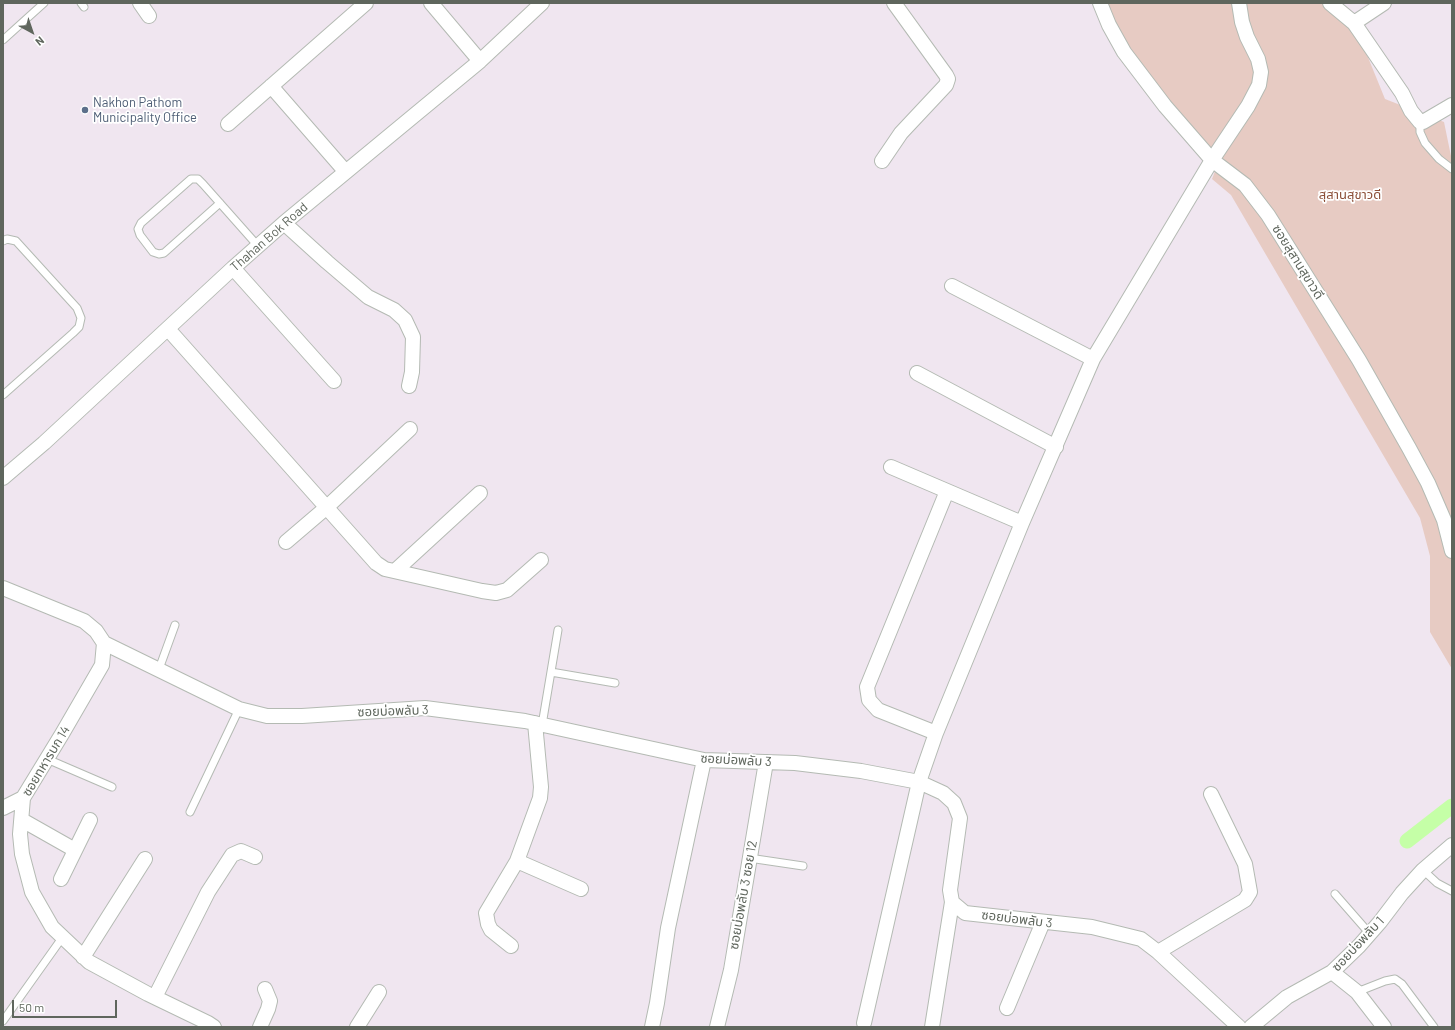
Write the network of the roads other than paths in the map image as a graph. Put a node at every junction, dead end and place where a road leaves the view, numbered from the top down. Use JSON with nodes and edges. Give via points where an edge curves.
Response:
{"nodes":[{"id":1,"x":44,"y":3,"type":"edge"},
{"id":2,"x":140,"y":3,"type":"edge"},
{"id":3,"x":366,"y":3,"type":"edge"},
{"id":4,"x":431,"y":3,"type":"edge"},
{"id":5,"x":542,"y":3,"type":"edge"},
{"id":6,"x":894,"y":3,"type":"edge"},
{"id":7,"x":1100,"y":3,"type":"edge"},
{"id":8,"x":1239,"y":3,"type":"edge"},
{"id":9,"x":1330,"y":3,"type":"edge"},
{"id":10,"x":1384,"y":3,"type":"edge"},
{"id":11,"x":149,"y":16,"type":"dead end"},
{"id":12,"x":1354,"y":23,"type":"junction"},
{"id":13,"x":3,"y":40,"type":"edge"},
{"id":14,"x":480,"y":61,"type":"junction"},
{"id":15,"x":271,"y":86,"type":"junction"},
{"id":16,"x":1452,"y":106,"type":"edge"},
{"id":17,"x":1420,"y":122,"type":"junction"},
{"id":18,"x":228,"y":124,"type":"dead end"},
{"id":19,"x":1212,"y":160,"type":"junction"},
{"id":20,"x":882,"y":161,"type":"dead end"},
{"id":21,"x":1452,"y":169,"type":"edge"},
{"id":22,"x":345,"y":171,"type":"junction"},
{"id":23,"x":220,"y":203,"type":"junction"},
{"id":24,"x":284,"y":223,"type":"junction"},
{"id":25,"x":3,"y":241,"type":"edge"},
{"id":26,"x":258,"y":246,"type":"junction"},
{"id":27,"x":233,"y":268,"type":"junction"},
{"id":28,"x":952,"y":286,"type":"dead end"},
{"id":29,"x":168,"y":329,"type":"junction"},
{"id":30,"x":1093,"y":360,"type":"junction"},
{"id":31,"x":917,"y":373,"type":"dead end"},
{"id":32,"x":334,"y":381,"type":"dead end"},
{"id":33,"x":409,"y":386,"type":"dead end"},
{"id":34,"x":3,"y":395,"type":"edge"},
{"id":35,"x":410,"y":429,"type":"dead end"},
{"id":36,"x":1056,"y":447,"type":"junction"},
{"id":37,"x":891,"y":467,"type":"dead end"},
{"id":38,"x":3,"y":478,"type":"edge"},
{"id":39,"x":947,"y":491,"type":"junction"},
{"id":40,"x":480,"y":493,"type":"dead end"},
{"id":41,"x":327,"y":506,"type":"junction"},
{"id":42,"x":1022,"y":523,"type":"junction"},
{"id":43,"x":286,"y":542,"type":"dead end"},
{"id":44,"x":1452,"y":551,"type":"edge"},
{"id":45,"x":541,"y":560,"type":"dead end"},
{"id":46,"x":395,"y":571,"type":"junction"},
{"id":47,"x":3,"y":588,"type":"edge"},
{"id":48,"x":175,"y":625,"type":"dead end"},
{"id":49,"x":558,"y":630,"type":"dead end"},
{"id":50,"x":104,"y":643,"type":"junction"},
{"id":51,"x":159,"y":669,"type":"junction"},
{"id":52,"x":551,"y":672,"type":"junction"},
{"id":53,"x":615,"y":683,"type":"dead end"},
{"id":54,"x":239,"y":709,"type":"junction"},
{"id":55,"x":538,"y":724,"type":"junction"},
{"id":56,"x":936,"y":734,"type":"junction"},
{"id":57,"x":47,"y":759,"type":"junction"},
{"id":58,"x":704,"y":760,"type":"junction"},
{"id":59,"x":766,"y":762,"type":"junction"},
{"id":60,"x":918,"y":782,"type":"junction"},
{"id":61,"x":112,"y":787,"type":"dead end"},
{"id":62,"x":1211,"y":794,"type":"dead end"},
{"id":63,"x":23,"y":798,"type":"junction"},
{"id":64,"x":3,"y":808,"type":"edge"},
{"id":65,"x":190,"y":812,"type":"dead end"},
{"id":66,"x":22,"y":820,"type":"junction"},
{"id":67,"x":90,"y":820,"type":"dead end"},
{"id":68,"x":1452,"y":845,"type":"edge"},
{"id":69,"x":75,"y":850,"type":"junction"},
{"id":70,"x":255,"y":858,"type":"dead end"},
{"id":71,"x":749,"y":858,"type":"junction"},
{"id":72,"x":145,"y":859,"type":"dead end"},
{"id":73,"x":517,"y":861,"type":"junction"},
{"id":74,"x":803,"y":866,"type":"dead end"},
{"id":75,"x":1423,"y":870,"type":"junction"},
{"id":76,"x":61,"y":879,"type":"dead end"},
{"id":77,"x":581,"y":889,"type":"dead end"},
{"id":78,"x":1452,"y":892,"type":"edge"},
{"id":79,"x":1335,"y":894,"type":"dead end"},
{"id":80,"x":952,"y":902,"type":"junction"},
{"id":81,"x":1043,"y":922,"type":"junction"},
{"id":82,"x":1370,"y":934,"type":"junction"},
{"id":83,"x":62,"y":938,"type":"junction"},
{"id":84,"x":511,"y":946,"type":"dead end"},
{"id":85,"x":1158,"y":952,"type":"junction"},
{"id":86,"x":83,"y":957,"type":"junction"},
{"id":87,"x":1332,"y":972,"type":"junction"},
{"id":88,"x":264,"y":989,"type":"dead end"},
{"id":89,"x":379,"y":992,"type":"dead end"},
{"id":90,"x":1357,"y":992,"type":"junction"},
{"id":91,"x":155,"y":997,"type":"junction"},
{"id":92,"x":1007,"y":1008,"type":"dead end"},
{"id":93,"x":3,"y":1021,"type":"edge"},
{"id":94,"x":864,"y":1024,"type":"dead end"},
{"id":95,"x":214,"y":1027,"type":"edge"},
{"id":96,"x":260,"y":1027,"type":"edge"},
{"id":97,"x":357,"y":1027,"type":"edge"},
{"id":98,"x":652,"y":1027,"type":"edge"},
{"id":99,"x":718,"y":1027,"type":"edge"},
{"id":100,"x":932,"y":1027,"type":"edge"},
{"id":101,"x":1239,"y":1027,"type":"edge"},
{"id":102,"x":1251,"y":1027,"type":"edge"},
{"id":103,"x":1384,"y":1027,"type":"edge"},
{"id":104,"x":1434,"y":1027,"type":"edge"}],
"edges":[{"from":1,"to":13,"type":"lane"},
{"from":2,"to":11,"type":"street"},
{"from":3,"to":15,"type":"street"},
{"from":4,"to":14,"type":"street"},
{"from":5,"to":14,"type":"street","name":"Thahan Bok Road"},
{"from":6,"to":20,"type":"street","via":[[948,79],[946,85],[901,133]]},
{"from":7,"to":19,"type":"street","name":"ซอยสุสานสุขาวดี","via":[[1124,52],[1165,106]]},
{"from":8,"to":19,"type":"street","via":[[1247,37],[1258,59],[1261,72],[1259,84],[1248,106]]},
{"from":9,"to":12,"type":"street"},
{"from":10,"to":12,"type":"street"},
{"from":12,"to":17,"type":"street"},
{"from":14,"to":22,"type":"street","name":"Thahan Bok Road"},
{"from":15,"to":18,"type":"street"},
{"from":15,"to":22,"type":"street"},
{"from":16,"to":17,"type":"street"},
{"from":17,"to":21,"type":"lane","via":[[1420,132],[1425,143]]},
{"from":19,"to":30,"type":"street"},
{"from":19,"to":44,"type":"street","name":"ซอยสุสานสุขาวดี","via":[[1245,185],[1268,215],[1359,360],[1428,483],[1444,520]]},
{"from":22,"to":24,"type":"street","name":"Thahan Bok Road"},
{"from":23,"to":23,"type":"lane","via":[[164,253],[153,252],[140,235],[138,229],[141,223],[191,179],[198,179]]},
{"from":23,"to":26,"type":"lane"},
{"from":24,"to":26,"type":"street","name":"Thahan Bok Road"},
{"from":24,"to":33,"type":"street","via":[[368,297],[394,310],[405,320],[413,337]]},
{"from":25,"to":34,"type":"lane","via":[[16,241],[77,308],[81,318],[79,327],[73,333]]},
{"from":26,"to":27,"type":"street","name":"Thahan Bok Road"},
{"from":27,"to":29,"type":"street","name":"Thahan Bok Road"},
{"from":27,"to":32,"type":"street"},
{"from":28,"to":30,"type":"street"},
{"from":29,"to":38,"type":"street","name":"Thahan Bok Road"},
{"from":29,"to":41,"type":"street"},
{"from":30,"to":36,"type":"street"},
{"from":31,"to":36,"type":"street"},
{"from":35,"to":41,"type":"street"},
{"from":36,"to":42,"type":"street"},
{"from":37,"to":39,"type":"street"},
{"from":39,"to":42,"type":"street"},
{"from":39,"to":56,"type":"street","via":[[867,688],[869,700],[878,710]]},
{"from":40,"to":46,"type":"street"},
{"from":41,"to":43,"type":"street"},
{"from":41,"to":46,"type":"street","via":[[376,563],[385,569]]},
{"from":42,"to":56,"type":"street"},
{"from":45,"to":46,"type":"street","via":[[507,590],[496,593]]},
{"from":47,"to":50,"type":"street","via":[[84,621],[96,631]]},
{"from":48,"to":51,"type":"lane"},
{"from":49,"to":52,"type":"lane"},
{"from":50,"to":51,"type":"street","name":"ซอยบ่อพลับ 3"},
{"from":50,"to":57,"type":"street","name":"ซอยทหารบก 14","via":[[102,665]]},
{"from":51,"to":54,"type":"street","name":"ซอยบ่อพลับ 3"},
{"from":52,"to":53,"type":"lane"},
{"from":52,"to":55,"type":"lane"},
{"from":54,"to":55,"type":"street","name":"ซอยบ่อพลับ 3","via":[[267,716],[302,716],[424,708]]},
{"from":54,"to":65,"type":"lane"},
{"from":55,"to":58,"type":"street","name":"ซอยบ่อพลับ 3"},
{"from":55,"to":73,"type":"street","via":[[540,798]]},
{"from":56,"to":60,"type":"street"},
{"from":57,"to":61,"type":"lane"},
{"from":57,"to":63,"type":"street","name":"ซอยทหารบก 14"},
{"from":58,"to":59,"type":"street","name":"ซอยบ่อพลับ 3"},
{"from":58,"to":98,"type":"street","via":[[668,928],[658,1003]]},
{"from":59,"to":60,"type":"street","name":"ซอยบ่อพลับ 3","via":[[795,763]]},
{"from":59,"to":71,"type":"street","name":"ซอยบ่อพลับ 3 ซอย 12"},
{"from":60,"to":80,"type":"street","name":"ซอยบ่อพลับ 3","via":[[943,793],[954,803],[960,818],[950,890]]},
{"from":60,"to":94,"type":"street"},
{"from":62,"to":85,"type":"street","via":[[1245,864],[1250,892],[1245,900]]},
{"from":63,"to":64,"type":"street"},
{"from":63,"to":66,"type":"street","name":"ซอยทหารบก 14"},
{"from":66,"to":69,"type":"street"},
{"from":66,"to":83,"type":"street","name":"ซอยทหารบก 14","via":[[22,854],[32,892],[52,927]]},
{"from":67,"to":69,"type":"street"},
{"from":68,"to":75,"type":"street","name":"ซอยบ่อพลับ 1"},
{"from":69,"to":76,"type":"street"},
{"from":70,"to":91,"type":"street","via":[[241,851],[232,855],[208,892]]},
{"from":71,"to":74,"type":"lane"},
{"from":71,"to":99,"type":"street","name":"ซอยบ่อพลับ 3 ซอย 12"},
{"from":72,"to":86,"type":"street"},
{"from":73,"to":77,"type":"street"},
{"from":73,"to":84,"type":"street","via":[[486,913],[491,930]]},
{"from":75,"to":78,"type":"lane"},
{"from":75,"to":82,"type":"street","name":"ซอยบ่อพลับ 1"},
{"from":79,"to":82,"type":"lane"},
{"from":80,"to":81,"type":"street","name":"ซอยบ่อพลับ 3","via":[[965,913]]},
{"from":80,"to":100,"type":"street"},
{"from":81,"to":85,"type":"street","name":"ซอยบ่อพลับ 3","via":[[1092,928],[1141,939]]},
{"from":81,"to":92,"type":"street"},
{"from":82,"to":87,"type":"street","name":"ซอยบ่อพลับ 1"},
{"from":83,"to":86,"type":"street","name":"ซอยทหารบก 14"},
{"from":83,"to":93,"type":"lane"},
{"from":85,"to":101,"type":"street","name":"ซอยบ่อพลับ 3"},
{"from":86,"to":91,"type":"street","name":"ซอยทหารบก 14"},
{"from":87,"to":90,"type":"street"},
{"from":87,"to":102,"type":"street","name":"ซอยบ่อพลับ 1","via":[[1287,997]]},
{"from":88,"to":96,"type":"street","via":[[270,1001]]},
{"from":89,"to":97,"type":"street"},
{"from":90,"to":103,"type":"street"},
{"from":90,"to":104,"type":"lane","via":[[1395,979],[1402,984]]},
{"from":91,"to":95,"type":"street","name":"ซอยทหารบก 14"}]}
